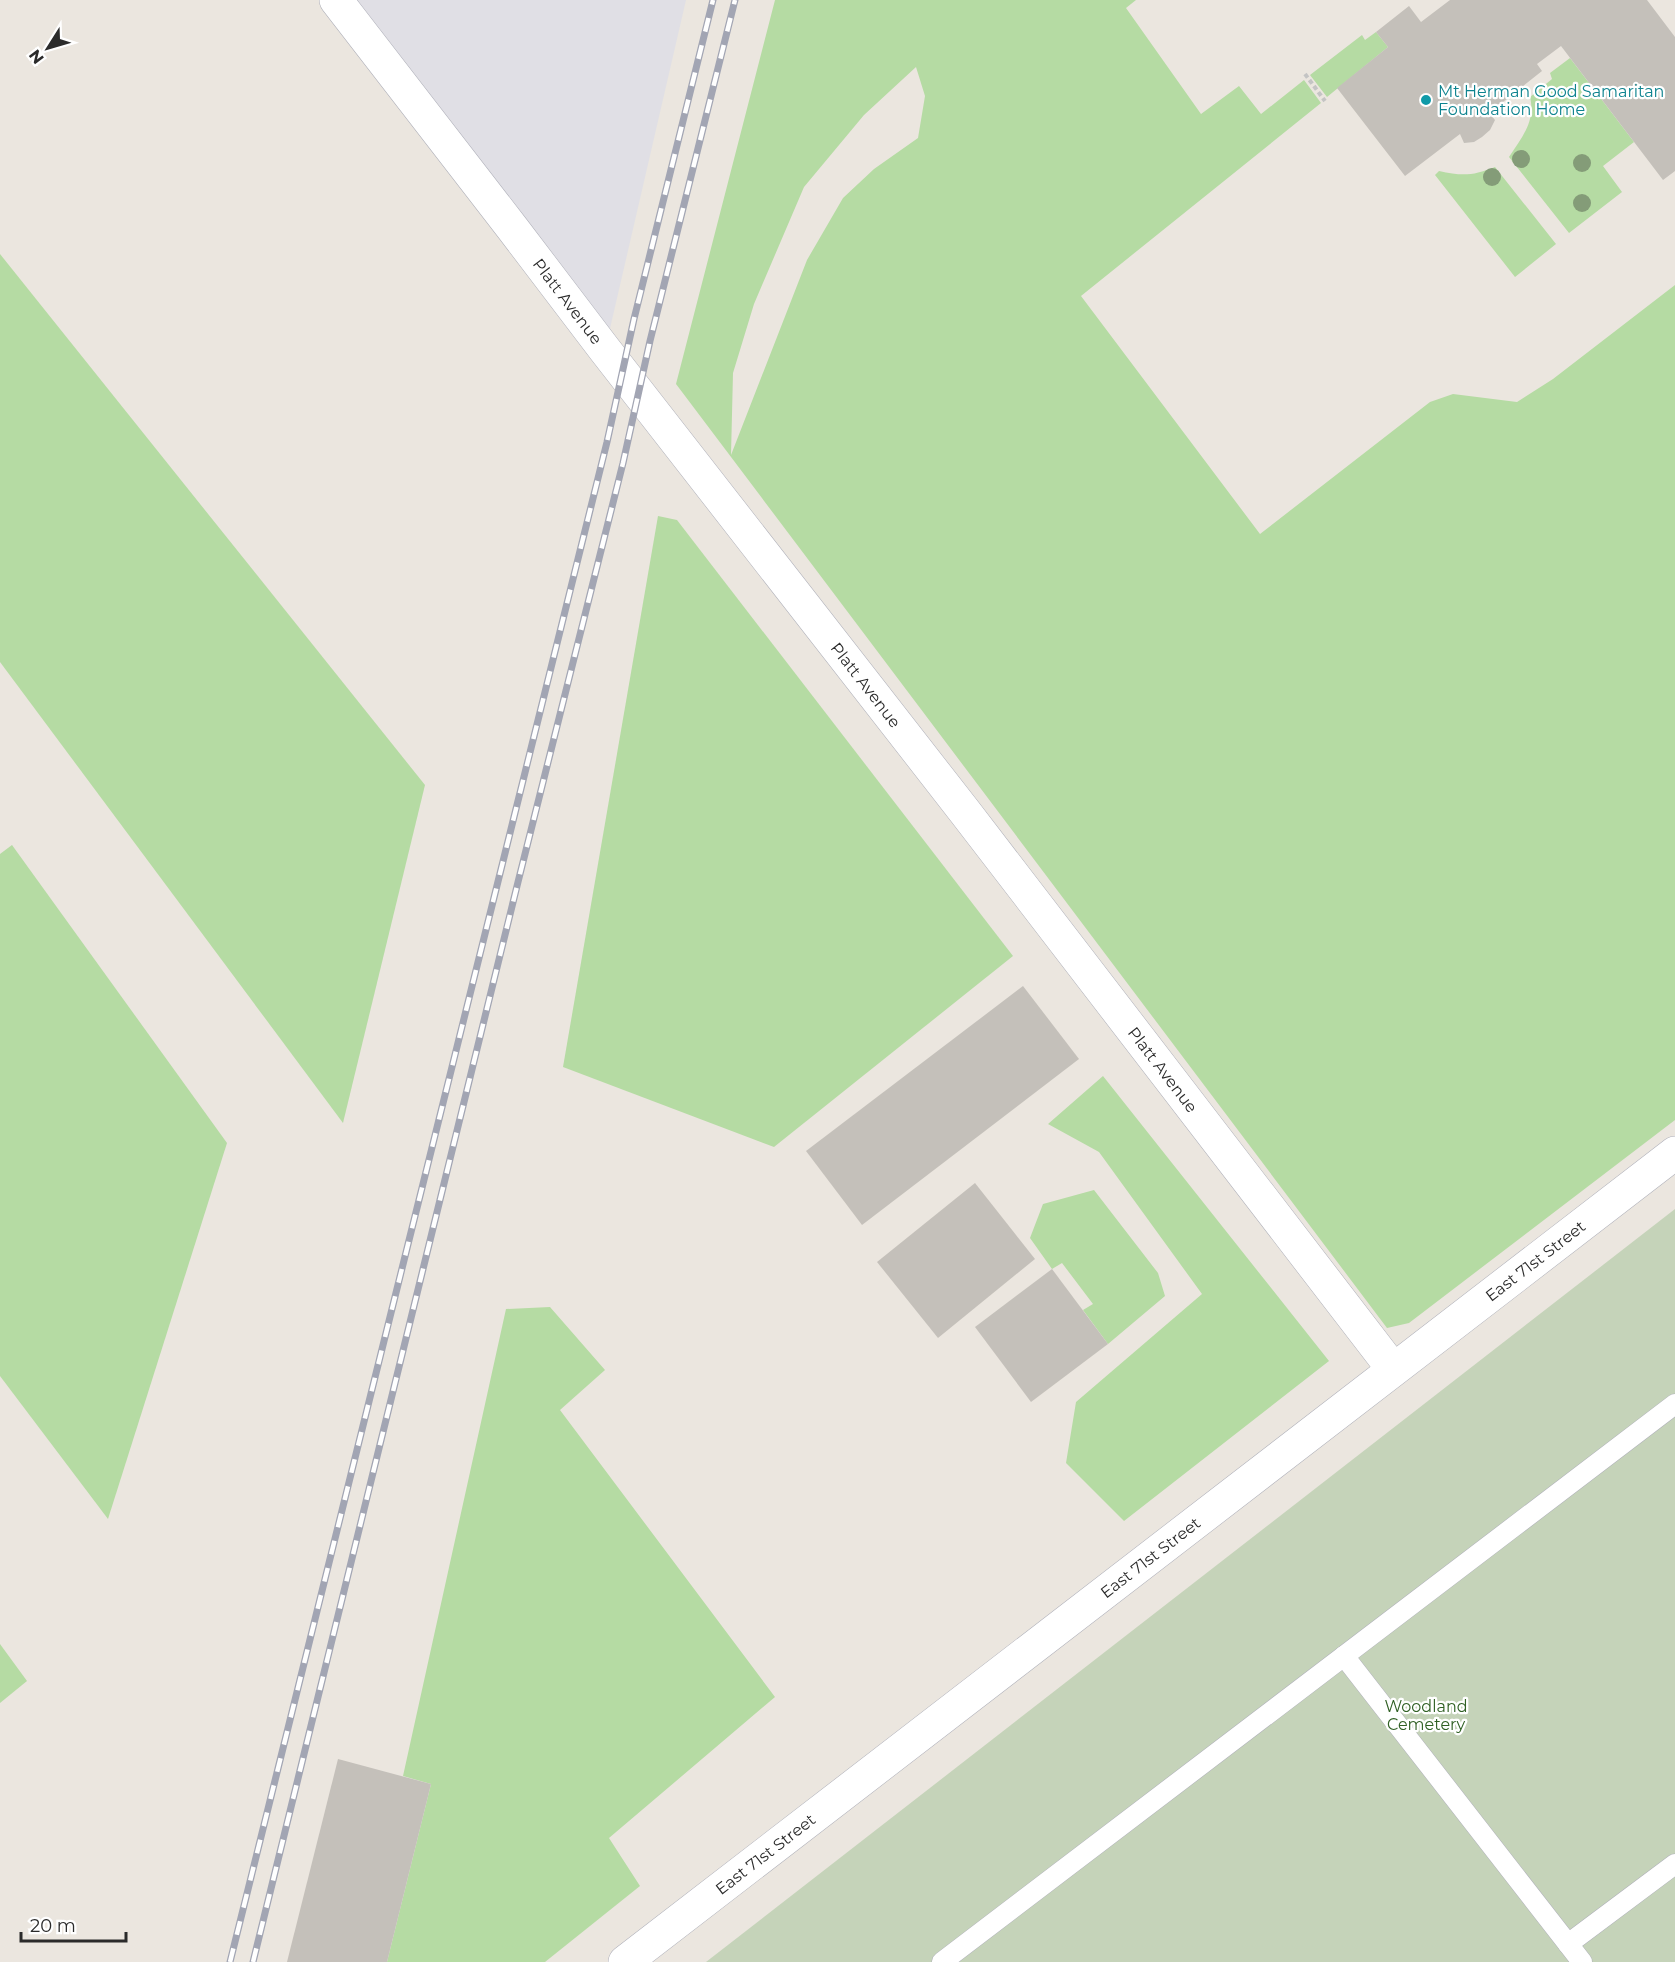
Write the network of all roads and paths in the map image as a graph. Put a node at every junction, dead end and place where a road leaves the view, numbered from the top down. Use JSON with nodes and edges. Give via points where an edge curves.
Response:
{"nodes":[{"id":1,"x":336,"y":0,"type":"edge"},
{"id":2,"x":1305,"y":74,"type":"dead end"},
{"id":3,"x":1325,"y":101,"type":"dead end"},
{"id":4,"x":1675,"y":1154,"type":"edge"},
{"id":5,"x":1393,"y":1370,"type":"junction"},
{"id":6,"x":1675,"y":1404,"type":"edge"},
{"id":7,"x":1344,"y":1656,"type":"junction"},
{"id":8,"x":1675,"y":1864,"type":"edge"},
{"id":9,"x":1568,"y":1944,"type":"junction"},
{"id":10,"x":955,"y":1958,"type":"edge"},
{"id":11,"x":625,"y":1962,"type":"edge"},
{"id":12,"x":1582,"y":1962,"type":"edge"}],
"edges":[{"from":1,"to":5,"type":"street","name":"Platt Avenue"},
{"from":2,"to":3,"type":"path"},
{"from":4,"to":5,"type":"street","name":"East 71st Street"},
{"from":5,"to":11,"type":"street","name":"East 71st Street"},
{"from":6,"to":7,"type":"lane"},
{"from":7,"to":9,"type":"lane"},
{"from":7,"to":10,"type":"lane"},
{"from":8,"to":9,"type":"lane"},
{"from":9,"to":12,"type":"lane"}]}
